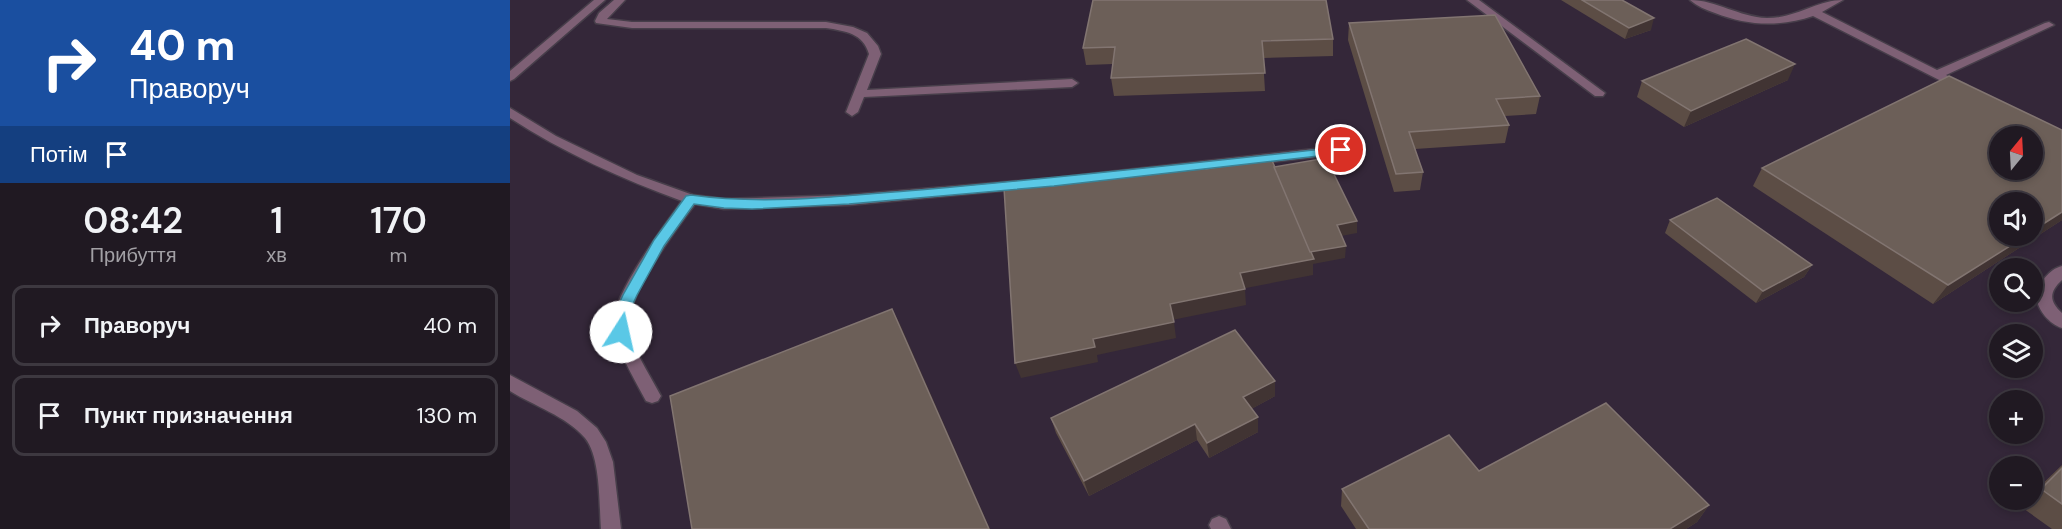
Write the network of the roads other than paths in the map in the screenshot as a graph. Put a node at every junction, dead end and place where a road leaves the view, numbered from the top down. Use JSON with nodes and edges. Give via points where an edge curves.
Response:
{"nodes":[{"id":1,"x":600,"y":0,"type":"edge"},
{"id":2,"x":620,"y":0,"type":"edge"},
{"id":3,"x":1475,"y":0,"type":"edge"},
{"id":4,"x":1695,"y":0,"type":"edge"},
{"id":5,"x":1839,"y":0,"type":"edge"},
{"id":6,"x":1814,"y":12,"type":"junction"},
{"id":7,"x":2049,"y":25,"type":"dead end"},
{"id":8,"x":1936,"y":75,"type":"junction"},
{"id":9,"x":510,"y":77,"type":"edge"},
{"id":10,"x":1072,"y":83,"type":"dead end"},
{"id":11,"x":1599,"y":93,"type":"dead end"},
{"id":12,"x":859,"y":94,"type":"junction"},
{"id":13,"x":1978,"y":96,"type":"edge"},
{"id":14,"x":510,"y":112,"type":"edge"},
{"id":15,"x":852,"y":112,"type":"dead end"},
{"id":16,"x":1341,"y":150,"type":"dead end"},
{"id":17,"x":691,"y":199,"type":"junction"},
{"id":18,"x":2062,"y":271,"type":"edge"},
{"id":19,"x":2062,"y":322,"type":"edge"},
{"id":20,"x":510,"y":382,"type":"edge"},
{"id":21,"x":652,"y":396,"type":"dead end"},
{"id":22,"x":611,"y":529,"type":"edge"}],
"edges":[{"from":1,"to":9,"type":"lane"},
{"from":2,"to":12,"type":"lane","via":[[600,21],[632,25],[826,25],[856,30],[874,45],[875,54]]},
{"from":3,"to":11,"type":"lane"},
{"from":4,"to":6,"type":"lane","via":[[1756,21],[1792,21]]},
{"from":5,"to":6,"type":"lane"},
{"from":6,"to":8,"type":"lane"},
{"from":7,"to":8,"type":"lane"},
{"from":8,"to":13,"type":"lane"},
{"from":10,"to":12,"type":"lane"},
{"from":12,"to":15,"type":"lane"},
{"from":14,"to":17,"type":"lane","via":[[551,139],[609,168]]},
{"from":16,"to":17,"type":"lane","via":[[849,200],[724,204]]},
{"from":17,"to":21,"type":"lane","via":[[659,243],[620,317],[621,332]]},
{"from":18,"to":19,"type":"lane","via":[[2043,292],[2042,300]]},
{"from":20,"to":22,"type":"lane","via":[[580,423],[597,440]]}]}
